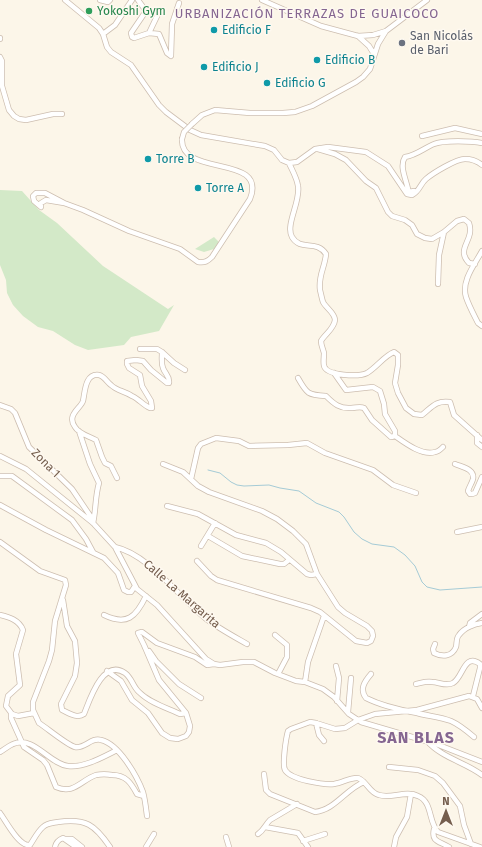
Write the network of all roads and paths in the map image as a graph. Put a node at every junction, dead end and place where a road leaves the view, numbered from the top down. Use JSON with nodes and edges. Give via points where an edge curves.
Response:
{"nodes":[{"id":1,"x":65,"y":0,"type":"edge"},
{"id":2,"x":100,"y":0,"type":"edge"},
{"id":3,"x":110,"y":0,"type":"edge"},
{"id":4,"x":132,"y":0,"type":"edge"},
{"id":5,"x":138,"y":0,"type":"edge"},
{"id":6,"x":262,"y":0,"type":"edge"},
{"id":7,"x":427,"y":0,"type":"edge"},
{"id":8,"x":179,"y":4,"type":"dead end"},
{"id":9,"x":159,"y":12,"type":"dead end"},
{"id":10,"x":386,"y":31,"type":"junction"},
{"id":11,"x":149,"y":33,"type":"junction"},
{"id":12,"x":103,"y":34,"type":"junction"},
{"id":13,"x":358,"y":36,"type":"junction"},
{"id":14,"x":374,"y":54,"type":"junction"},
{"id":15,"x":0,"y":57,"type":"edge"},
{"id":16,"x":62,"y":114,"type":"dead end"},
{"id":17,"x":482,"y":134,"type":"edge"},
{"id":18,"x":422,"y":136,"type":"dead end"},
{"id":19,"x":482,"y":143,"type":"edge"},
{"id":20,"x":315,"y":149,"type":"junction"},
{"id":21,"x":289,"y":163,"type":"junction"},
{"id":22,"x":482,"y":166,"type":"edge"},
{"id":23,"x":414,"y":191,"type":"dead end"},
{"id":24,"x":64,"y":203,"type":"junction"},
{"id":25,"x":444,"y":232,"type":"junction"},
{"id":26,"x":482,"y":251,"type":"edge"},
{"id":27,"x":475,"y":264,"type":"junction"},
{"id":28,"x":438,"y":284,"type":"dead end"},
{"id":29,"x":482,"y":326,"type":"edge"},
{"id":30,"x":140,"y":349,"type":"dead end"},
{"id":31,"x":162,"y":352,"type":"junction"},
{"id":32,"x":185,"y":370,"type":"dead end"},
{"id":33,"x":334,"y":373,"type":"junction"},
{"id":34,"x":298,"y":378,"type":"dead end"},
{"id":35,"x":0,"y":405,"type":"edge"},
{"id":36,"x":79,"y":432,"type":"junction"},
{"id":37,"x":477,"y":435,"type":"junction"},
{"id":38,"x":395,"y":436,"type":"junction"},
{"id":39,"x":482,"y":440,"type":"edge"},
{"id":40,"x":444,"y":447,"type":"dead end"},
{"id":41,"x":482,"y":447,"type":"edge"},
{"id":42,"x":1,"y":457,"type":"edge"},
{"id":43,"x":163,"y":464,"type":"dead end"},
{"id":44,"x":455,"y":464,"type":"dead end"},
{"id":45,"x":0,"y":476,"type":"edge"},
{"id":46,"x":482,"y":477,"type":"edge"},
{"id":47,"x":117,"y":478,"type":"dead end"},
{"id":48,"x":191,"y":479,"type":"junction"},
{"id":49,"x":416,"y":493,"type":"dead end"},
{"id":50,"x":0,"y":506,"type":"edge"},
{"id":51,"x":167,"y":506,"type":"dead end"},
{"id":52,"x":92,"y":523,"type":"junction"},
{"id":53,"x":215,"y":524,"type":"junction"},
{"id":54,"x":482,"y":527,"type":"edge"},
{"id":55,"x":457,"y":532,"type":"dead end"},
{"id":56,"x":208,"y":536,"type":"junction"},
{"id":57,"x":0,"y":542,"type":"edge"},
{"id":58,"x":201,"y":546,"type":"dead end"},
{"id":59,"x":115,"y":547,"type":"junction"},
{"id":60,"x":93,"y":552,"type":"junction"},
{"id":61,"x":289,"y":560,"type":"junction"},
{"id":62,"x":197,"y":561,"type":"dead end"},
{"id":63,"x":317,"y":574,"type":"junction"},
{"id":64,"x":135,"y":586,"type":"junction"},
{"id":65,"x":146,"y":596,"type":"junction"},
{"id":66,"x":63,"y":598,"type":"junction"},
{"id":67,"x":482,"y":614,"type":"edge"},
{"id":68,"x":0,"y":615,"type":"edge"},
{"id":69,"x":104,"y":615,"type":"dead end"},
{"id":70,"x":324,"y":616,"type":"junction"},
{"id":71,"x":482,"y":623,"type":"edge"},
{"id":72,"x":469,"y":628,"type":"junction"},
{"id":73,"x":275,"y":635,"type":"dead end"},
{"id":74,"x":247,"y":644,"type":"dead end"},
{"id":75,"x":435,"y":644,"type":"dead end"},
{"id":76,"x":144,"y":645,"type":"junction"},
{"id":77,"x":214,"y":664,"type":"junction"},
{"id":78,"x":336,"y":666,"type":"dead end"},
{"id":79,"x":107,"y":671,"type":"junction"},
{"id":80,"x":278,"y":674,"type":"junction"},
{"id":81,"x":371,"y":674,"type":"dead end"},
{"id":82,"x":351,"y":678,"type":"dead end"},
{"id":83,"x":305,"y":682,"type":"junction"},
{"id":84,"x":416,"y":684,"type":"dead end"},
{"id":85,"x":473,"y":696,"type":"junction"},
{"id":86,"x":201,"y":698,"type":"dead end"},
{"id":87,"x":337,"y":701,"type":"junction"},
{"id":88,"x":482,"y":708,"type":"edge"},
{"id":89,"x":348,"y":712,"type":"junction"},
{"id":90,"x":410,"y":712,"type":"junction"},
{"id":91,"x":11,"y":713,"type":"junction"},
{"id":92,"x":34,"y":713,"type":"junction"},
{"id":93,"x":186,"y":713,"type":"junction"},
{"id":94,"x":358,"y":720,"type":"junction"},
{"id":95,"x":316,"y":723,"type":"junction"},
{"id":96,"x":474,"y":737,"type":"dead end"},
{"id":97,"x":324,"y":741,"type":"dead end"},
{"id":98,"x":427,"y":741,"type":"junction"},
{"id":99,"x":21,"y":742,"type":"junction"},
{"id":100,"x":117,"y":750,"type":"junction"},
{"id":101,"x":0,"y":752,"type":"edge"},
{"id":102,"x":482,"y":762,"type":"edge"},
{"id":103,"x":389,"y":767,"type":"dead end"},
{"id":104,"x":264,"y":774,"type":"dead end"},
{"id":105,"x":482,"y":775,"type":"edge"},
{"id":106,"x":364,"y":782,"type":"junction"},
{"id":107,"x":411,"y":794,"type":"junction"},
{"id":108,"x":144,"y":796,"type":"junction"},
{"id":109,"x":297,"y":804,"type":"junction"},
{"id":110,"x":0,"y":813,"type":"edge"},
{"id":111,"x":147,"y":816,"type":"dead end"},
{"id":112,"x":265,"y":827,"type":"junction"},
{"id":113,"x":434,"y":829,"type":"junction"},
{"id":114,"x":154,"y":834,"type":"dead end"},
{"id":115,"x":258,"y":834,"type":"dead end"},
{"id":116,"x":325,"y":834,"type":"dead end"},
{"id":117,"x":226,"y":837,"type":"dead end"},
{"id":118,"x":65,"y":839,"type":"junction"},
{"id":119,"x":303,"y":841,"type":"junction"},
{"id":120,"x":471,"y":844,"type":"junction"},
{"id":121,"x":55,"y":847,"type":"edge"},
{"id":122,"x":76,"y":847,"type":"edge"},
{"id":123,"x":82,"y":847,"type":"edge"},
{"id":124,"x":110,"y":847,"type":"edge"},
{"id":125,"x":146,"y":847,"type":"edge"},
{"id":126,"x":229,"y":847,"type":"edge"},
{"id":127,"x":308,"y":847,"type":"edge"},
{"id":128,"x":394,"y":847,"type":"edge"},
{"id":129,"x":449,"y":847,"type":"edge"},
{"id":130,"x":480,"y":847,"type":"edge"}],
"edges":[{"from":1,"to":12,"type":"street"},
{"from":2,"to":3,"type":"street"},
{"from":4,"to":12,"type":"street","via":[[115,25]]},
{"from":5,"to":11,"type":"street","via":[[146,10],[131,36],[134,38]]},
{"from":6,"to":13,"type":"street","via":[[321,26]]},
{"from":7,"to":10,"type":"street"},
{"from":8,"to":11,"type":"street","via":[[172,24],[171,56],[167,53],[159,34]]},
{"from":9,"to":11,"type":"street"},
{"from":10,"to":13,"type":"street"},
{"from":10,"to":14,"type":"street"},
{"from":12,"to":21,"type":"street","via":[[111,52],[131,65],[159,106],[190,130],[201,135],[264,146],[274,150],[282,160]]},
{"from":13,"to":14,"type":"street"},
{"from":14,"to":24,"type":"street","bridge":true,"via":[[370,69],[360,79],[312,106],[283,113],[215,110],[202,115],[184,132],[182,139],[188,155],[247,175],[252,181],[250,199],[207,261],[198,262],[180,249],[129,231]]},
{"from":15,"to":16,"type":"street","via":[[2,86],[14,116],[26,120]]},
{"from":17,"to":18,"type":"street","via":[[455,128]]},
{"from":19,"to":23,"type":"street","via":[[435,143],[406,157],[402,166],[408,189],[410,192]]},
{"from":20,"to":21,"type":"street","via":[[298,162]]},
{"from":20,"to":22,"type":"street","via":[[328,147],[366,152],[388,166],[406,194],[412,195],[419,190],[424,180],[463,159],[474,160]]},
{"from":20,"to":25,"type":"street","via":[[346,160],[376,188],[388,212],[412,225],[417,234],[432,239]]},
{"from":21,"to":33,"type":"street","via":[[298,185],[298,198],[290,230],[292,238],[298,243],[323,248],[326,254],[320,274],[320,289],[323,302],[335,320],[323,338],[322,345],[324,366]]},
{"from":24,"to":24,"type":"street","via":[[44,193],[36,193],[33,198],[41,207],[41,203],[46,200]]},
{"from":25,"to":27,"type":"street","via":[[457,221],[469,222],[471,230],[463,250],[465,259]]},
{"from":25,"to":28,"type":"street","via":[[439,255]]},
{"from":26,"to":27,"type":"street"},
{"from":27,"to":29,"type":"street","via":[[465,285],[466,296],[478,323]]},
{"from":30,"to":31,"type":"street","via":[[157,349]]},
{"from":31,"to":32,"type":"street"},
{"from":31,"to":36,"type":"street","via":[[162,365],[169,376],[169,383],[143,361],[127,361],[129,368],[140,375],[152,408],[146,407],[130,394],[117,390],[102,376],[96,375],[89,379],[85,386],[83,402],[74,412],[73,423]]},
{"from":33,"to":37,"type":"street","via":[[366,373],[394,352],[398,355],[395,383],[406,408],[414,414],[422,415],[436,402],[450,402],[454,415]]},
{"from":33,"to":38,"type":"street","via":[[346,390],[373,387],[380,391],[385,414],[395,431]]},
{"from":34,"to":38,"type":"street","via":[[305,390],[313,396],[326,396],[342,408],[361,406],[391,437]]},
{"from":35,"to":52,"type":"street","name":"Zona 1","via":[[15,413],[29,447],[72,489],[91,517]]},
{"from":36,"to":47,"type":"street","via":[[96,440],[102,458],[111,466]]},
{"from":36,"to":52,"type":"street","via":[[99,483],[96,512]]},
{"from":37,"to":39,"type":"street"},
{"from":37,"to":41,"type":"street","via":[[477,443]]},
{"from":38,"to":40,"type":"street","via":[[419,450],[433,453]]},
{"from":42,"to":52,"type":"street","via":[[26,469]]},
{"from":43,"to":48,"type":"street","via":[[183,472]]},
{"from":44,"to":46,"type":"street","via":[[471,470],[473,479],[468,491],[470,494],[475,493]]},
{"from":45,"to":60,"type":"street","via":[[12,476],[72,520]]},
{"from":48,"to":49,"type":"street","via":[[198,448],[201,444],[216,438],[239,441],[249,446],[307,443],[325,453],[373,470],[393,485]]},
{"from":48,"to":63,"type":"street","via":[[209,492],[262,511],[293,531],[306,544]]},
{"from":50,"to":60,"type":"street"},
{"from":51,"to":53,"type":"street","via":[[198,514]]},
{"from":52,"to":59,"type":"street"},
{"from":53,"to":56,"type":"street"},
{"from":53,"to":61,"type":"street","via":[[236,535],[266,543]]},
{"from":54,"to":55,"type":"street"},
{"from":56,"to":58,"type":"street"},
{"from":56,"to":61,"type":"street","via":[[242,556],[280,564]]},
{"from":57,"to":66,"type":"street","via":[[40,571],[65,580]]},
{"from":59,"to":64,"type":"street"},
{"from":59,"to":74,"type":"street","name":"Calle La Margarita","via":[[130,551],[168,582],[204,617]]},
{"from":60,"to":64,"type":"street","via":[[113,566],[124,590],[131,592]]},
{"from":61,"to":63,"type":"street","via":[[307,574]]},
{"from":62,"to":70,"type":"street","via":[[217,580],[311,608]]},
{"from":63,"to":70,"type":"street","via":[[338,607],[368,626],[373,636],[368,643],[356,641]]},
{"from":64,"to":65,"type":"street"},
{"from":65,"to":69,"type":"street","via":[[135,615],[128,619],[121,621]]},
{"from":65,"to":77,"type":"street","via":[[206,659]]},
{"from":66,"to":79,"type":"street","via":[[67,626],[75,642],[77,663],[75,676],[62,704],[62,710],[77,716],[84,714],[93,692]]},
{"from":66,"to":92,"type":"street","via":[[55,621],[49,661],[33,702]]},
{"from":67,"to":72,"type":"street","via":[[470,623]]},
{"from":68,"to":91,"type":"street","via":[[14,619],[23,630],[16,654],[20,685],[6,701]]},
{"from":70,"to":83,"type":"street","via":[[308,662]]},
{"from":71,"to":72,"type":"street"},
{"from":72,"to":75,"type":"street","via":[[458,636],[456,647],[446,656],[434,653],[432,649]]},
{"from":73,"to":80,"type":"street","via":[[287,645],[287,657]]},
{"from":76,"to":77,"type":"street","via":[[138,633],[142,632],[164,647],[195,657],[207,665]]},
{"from":76,"to":86,"type":"street","via":[[179,684]]},
{"from":76,"to":93,"type":"street","via":[[159,680]]},
{"from":77,"to":80,"type":"street","via":[[254,662]]},
{"from":78,"to":87,"type":"street","via":[[339,678]]},
{"from":79,"to":93,"type":"street","via":[[112,669],[124,672],[139,693],[145,697],[180,714]]},
{"from":79,"to":93,"type":"street","via":[[121,680],[132,700],[148,713],[162,733],[170,738],[178,739],[189,732],[189,718]]},
{"from":80,"to":83,"type":"street"},
{"from":81,"to":90,"type":"street","via":[[363,687],[363,695],[366,698]]},
{"from":82,"to":89,"type":"street"},
{"from":83,"to":87,"type":"street","via":[[322,689]]},
{"from":84,"to":85,"type":"street","via":[[451,684],[458,680],[466,664],[473,661],[480,664],[480,668]]},
{"from":85,"to":88,"type":"street"},
{"from":85,"to":90,"type":"street"},
{"from":87,"to":89,"type":"street"},
{"from":89,"to":94,"type":"street"},
{"from":90,"to":94,"type":"street","via":[[375,714]]},
{"from":90,"to":96,"type":"street","via":[[451,721]]},
{"from":91,"to":92,"type":"street","via":[[18,716]]},
{"from":91,"to":99,"type":"street"},
{"from":92,"to":100,"type":"street","via":[[39,723],[73,746],[82,746],[100,739]]},
{"from":94,"to":95,"type":"street","via":[[351,726],[340,729]]},
{"from":94,"to":98,"type":"street"},
{"from":95,"to":97,"type":"street"},
{"from":95,"to":106,"type":"street","via":[[305,724],[288,731],[283,764],[287,772],[319,784],[334,784],[353,778]]},
{"from":98,"to":102,"type":"street"},
{"from":98,"to":105,"type":"street","via":[[438,752]]},
{"from":99,"to":100,"type":"street","via":[[68,766],[78,766]]},
{"from":99,"to":101,"type":"street","via":[[11,744]]},
{"from":99,"to":108,"type":"street","via":[[47,765],[56,787],[67,790],[98,774],[119,775],[132,784],[137,794]]},
{"from":100,"to":108,"type":"street","via":[[131,767]]},
{"from":103,"to":120,"type":"street","via":[[418,770],[436,776],[460,806]]},
{"from":104,"to":109,"type":"street","via":[[266,790],[270,794]]},
{"from":106,"to":107,"type":"street","via":[[371,792],[379,795]]},
{"from":106,"to":109,"type":"street","via":[[320,812],[311,811]]},
{"from":107,"to":113,"type":"street","via":[[418,795],[427,803]]},
{"from":107,"to":128,"type":"street","via":[[407,817]]},
{"from":108,"to":111,"type":"street"},
{"from":109,"to":112,"type":"street","via":[[270,820]]},
{"from":110,"to":124,"type":"street","via":[[26,846],[30,845],[46,824],[74,821],[88,824],[97,830]]},
{"from":112,"to":115,"type":"street"},
{"from":112,"to":119,"type":"street","via":[[294,831]]},
{"from":113,"to":120,"type":"street"},
{"from":113,"to":129,"type":"street","via":[[434,838]]},
{"from":114,"to":125,"type":"street"},
{"from":116,"to":119,"type":"street"},
{"from":117,"to":126,"type":"street"},
{"from":118,"to":121,"type":"street","via":[[58,840]]},
{"from":118,"to":122,"type":"street"},
{"from":118,"to":123,"type":"street","via":[[72,840]]},
{"from":119,"to":127,"type":"street"},
{"from":120,"to":130,"type":"street"}]}
